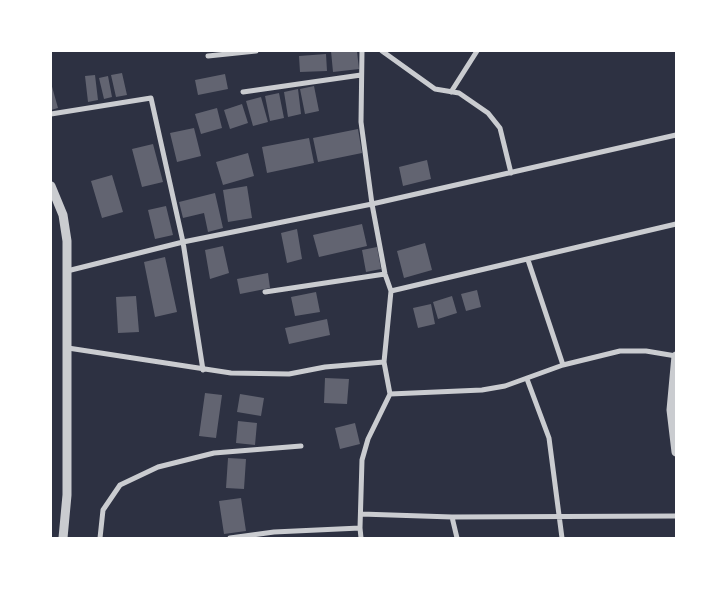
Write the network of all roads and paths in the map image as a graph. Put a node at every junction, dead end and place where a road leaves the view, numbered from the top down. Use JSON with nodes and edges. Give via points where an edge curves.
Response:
{"nodes":[{"id":1,"x":256,"y":51,"type":"edge"},
{"id":2,"x":362,"y":51,"type":"edge"},
{"id":3,"x":382,"y":51,"type":"edge"},
{"id":4,"x":477,"y":51,"type":"edge"},
{"id":5,"x":208,"y":56,"type":"dead end"},
{"id":6,"x":361,"y":74,"type":"junction"},
{"id":7,"x":243,"y":92,"type":"dead end"},
{"id":8,"x":451,"y":92,"type":"junction"},
{"id":9,"x":51,"y":114,"type":"edge"},
{"id":10,"x":676,"y":134,"type":"edge"},
{"id":11,"x":511,"y":173,"type":"junction"},
{"id":12,"x":51,"y":186,"type":"edge"},
{"id":13,"x":372,"y":204,"type":"junction"},
{"id":14,"x":676,"y":224,"type":"edge"},
{"id":15,"x":183,"y":242,"type":"junction"},
{"id":16,"x":528,"y":260,"type":"junction"},
{"id":17,"x":67,"y":271,"type":"junction"},
{"id":18,"x":386,"y":274,"type":"junction"},
{"id":19,"x":391,"y":291,"type":"junction"},
{"id":20,"x":265,"y":292,"type":"dead end"},
{"id":21,"x":68,"y":348,"type":"junction"},
{"id":22,"x":676,"y":356,"type":"edge"},
{"id":23,"x":384,"y":362,"type":"junction"},
{"id":24,"x":563,"y":365,"type":"junction"},
{"id":25,"x":204,"y":370,"type":"junction"},
{"id":26,"x":527,"y":380,"type":"junction"},
{"id":27,"x":390,"y":394,"type":"junction"},
{"id":28,"x":301,"y":446,"type":"dead end"},
{"id":29,"x":676,"y":452,"type":"edge"},
{"id":30,"x":361,"y":514,"type":"junction"},
{"id":31,"x":560,"y":516,"type":"junction"},
{"id":32,"x":676,"y":516,"type":"edge"},
{"id":33,"x":452,"y":517,"type":"junction"},
{"id":34,"x":360,"y":528,"type":"junction"},
{"id":35,"x":63,"y":538,"type":"edge"},
{"id":36,"x":100,"y":538,"type":"edge"},
{"id":37,"x":230,"y":538,"type":"edge"},
{"id":38,"x":361,"y":538,"type":"edge"},
{"id":39,"x":457,"y":538,"type":"edge"},
{"id":40,"x":562,"y":538,"type":"edge"}],
"edges":[{"from":1,"to":5,"type":"street"},
{"from":2,"to":6,"type":"street"},
{"from":3,"to":8,"type":"street","via":[[435,89]]},
{"from":4,"to":8,"type":"street"},
{"from":6,"to":7,"type":"street"},
{"from":6,"to":13,"type":"street","via":[[361,122]]},
{"from":8,"to":11,"type":"street","via":[[458,93],[488,113],[500,128]]},
{"from":9,"to":15,"type":"street","via":[[151,98]]},
{"from":10,"to":11,"type":"street"},
{"from":11,"to":13,"type":"street"},
{"from":12,"to":17,"type":"street","via":[[63,215]]},
{"from":13,"to":15,"type":"street"},
{"from":13,"to":18,"type":"street"},
{"from":14,"to":16,"type":"street"},
{"from":15,"to":17,"type":"street"},
{"from":15,"to":25,"type":"street"},
{"from":16,"to":19,"type":"street"},
{"from":16,"to":24,"type":"street"},
{"from":17,"to":21,"type":"street"},
{"from":18,"to":19,"type":"street"},
{"from":18,"to":20,"type":"street"},
{"from":19,"to":23,"type":"street"},
{"from":21,"to":25,"type":"street"},
{"from":21,"to":35,"type":"street","via":[[67,496]]},
{"from":22,"to":24,"type":"street","via":[[620,350]]},
{"from":22,"to":29,"type":"street","via":[[671,410]]},
{"from":23,"to":25,"type":"street","via":[[289,374]]},
{"from":23,"to":27,"type":"street"},
{"from":24,"to":26,"type":"street"},
{"from":26,"to":27,"type":"street","via":[[482,390]]},
{"from":26,"to":31,"type":"street","via":[[549,438]]},
{"from":27,"to":30,"type":"street","via":[[368,439],[362,460]]},
{"from":28,"to":36,"type":"street","via":[[214,453],[158,467],[120,485],[103,510]]},
{"from":30,"to":33,"type":"street"},
{"from":30,"to":34,"type":"street"},
{"from":31,"to":32,"type":"street"},
{"from":31,"to":33,"type":"street"},
{"from":31,"to":40,"type":"street"},
{"from":33,"to":39,"type":"street"},
{"from":34,"to":37,"type":"street","via":[[274,532]]},
{"from":34,"to":38,"type":"street"}]}
